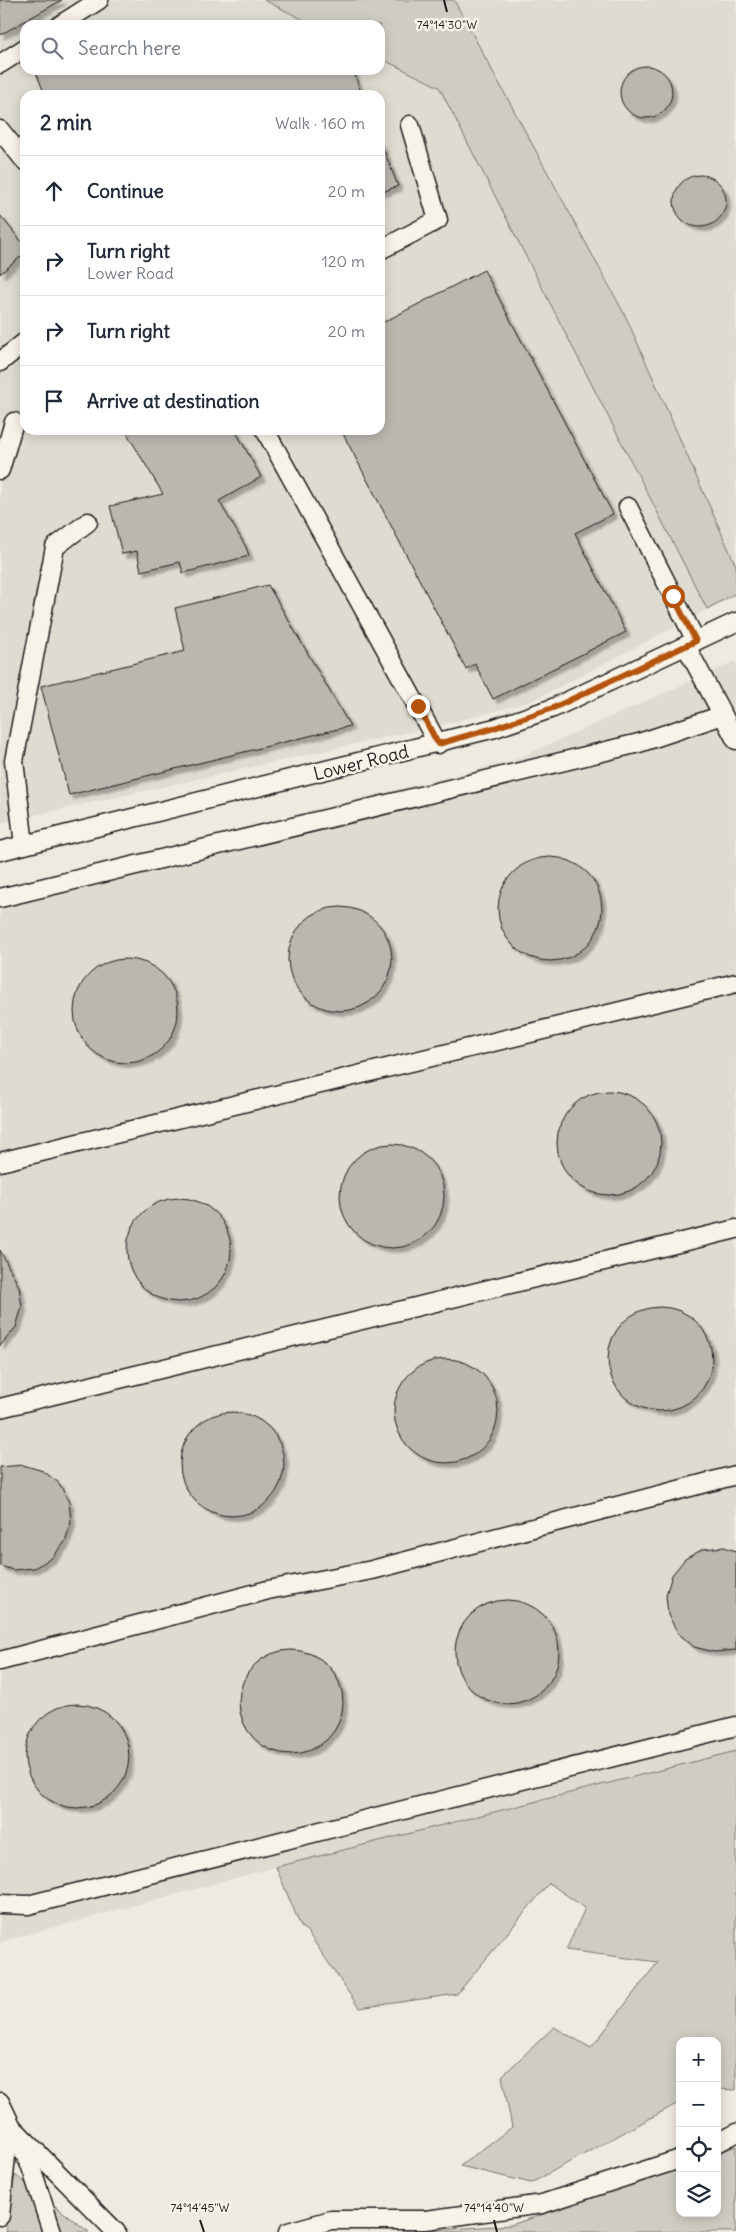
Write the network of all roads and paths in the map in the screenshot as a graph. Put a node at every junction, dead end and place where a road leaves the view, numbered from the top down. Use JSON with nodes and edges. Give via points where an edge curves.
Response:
{"nodes":[{"id":1,"x":98,"y":0,"type":"edge"},
{"id":2,"x":68,"y":20,"type":"edge"},
{"id":3,"x":20,"y":51,"type":"edge"},
{"id":4,"x":0,"y":64,"type":"edge"},
{"id":5,"x":410,"y":125,"type":"dead end"},
{"id":6,"x":0,"y":130,"type":"edge"},
{"id":7,"x":20,"y":155,"type":"edge"},
{"id":8,"x":385,"y":247,"type":"edge"},
{"id":9,"x":20,"y":346,"type":"edge"},
{"id":10,"x":0,"y":362,"type":"edge"},
{"id":11,"x":14,"y":422,"type":"dead end"},
{"id":12,"x":268,"y":435,"type":"edge"},
{"id":13,"x":0,"y":470,"type":"edge"},
{"id":14,"x":628,"y":507,"type":"dead end"},
{"id":15,"x":88,"y":522,"type":"dead end"},
{"id":16,"x":736,"y":622,"type":"edge"},
{"id":17,"x":691,"y":643,"type":"junction"},
{"id":18,"x":723,"y":715,"type":"junction"},
{"id":19,"x":736,"y":740,"type":"edge"},
{"id":20,"x":438,"y":744,"type":"junction"},
{"id":21,"x":24,"y":845,"type":"junction"},
{"id":22,"x":0,"y":851,"type":"edge"},
{"id":23,"x":0,"y":898,"type":"edge"},
{"id":24,"x":736,"y":984,"type":"edge"},
{"id":25,"x":0,"y":1162,"type":"edge"},
{"id":26,"x":736,"y":1229,"type":"edge"},
{"id":27,"x":0,"y":1408,"type":"edge"},
{"id":28,"x":736,"y":1475,"type":"edge"},
{"id":29,"x":0,"y":1661,"type":"edge"},
{"id":30,"x":736,"y":1726,"type":"edge"},
{"id":31,"x":0,"y":1904,"type":"edge"},
{"id":32,"x":0,"y":2102,"type":"edge"},
{"id":33,"x":9,"y":2124,"type":"junction"},
{"id":34,"x":736,"y":2133,"type":"edge"},
{"id":35,"x":721,"y":2141,"type":"edge"},
{"id":36,"x":676,"y":2160,"type":"edge"},
{"id":37,"x":0,"y":2216,"type":"edge"},
{"id":38,"x":52,"y":2232,"type":"edge"},
{"id":39,"x":116,"y":2232,"type":"edge"},
{"id":40,"x":288,"y":2232,"type":"edge"}],
"edges":[{"from":1,"to":2,"type":"street"},
{"from":3,"to":4,"type":"street"},
{"from":5,"to":8,"type":"street","via":[[438,220]]},
{"from":6,"to":7,"type":"street"},
{"from":9,"to":10,"type":"street"},
{"from":11,"to":13,"type":"street"},
{"from":12,"to":20,"type":"street"},
{"from":14,"to":17,"type":"street"},
{"from":15,"to":21,"type":"street","via":[[55,547],[14,761]]},
{"from":16,"to":17,"type":"street","name":"Lower Road"},
{"from":17,"to":18,"type":"street"},
{"from":17,"to":20,"type":"street","name":"Lower Road","via":[[553,708]]},
{"from":18,"to":19,"type":"street"},
{"from":18,"to":23,"type":"street","via":[[639,742]]},
{"from":20,"to":21,"type":"street","name":"Lower Road"},
{"from":21,"to":22,"type":"street","name":"Lower Road"},
{"from":24,"to":25,"type":"street"},
{"from":26,"to":27,"type":"street"},
{"from":28,"to":29,"type":"street","via":[[372,1570],[268,1590]]},
{"from":30,"to":31,"type":"street","via":[[28,1905]]},
{"from":32,"to":33,"type":"street"},
{"from":33,"to":37,"type":"street"},
{"from":33,"to":38,"type":"street","via":[[31,2167]]},
{"from":33,"to":39,"type":"street"},
{"from":34,"to":35,"type":"street"},
{"from":36,"to":40,"type":"street","via":[[542,2204],[426,2220],[331,2220]]}]}
